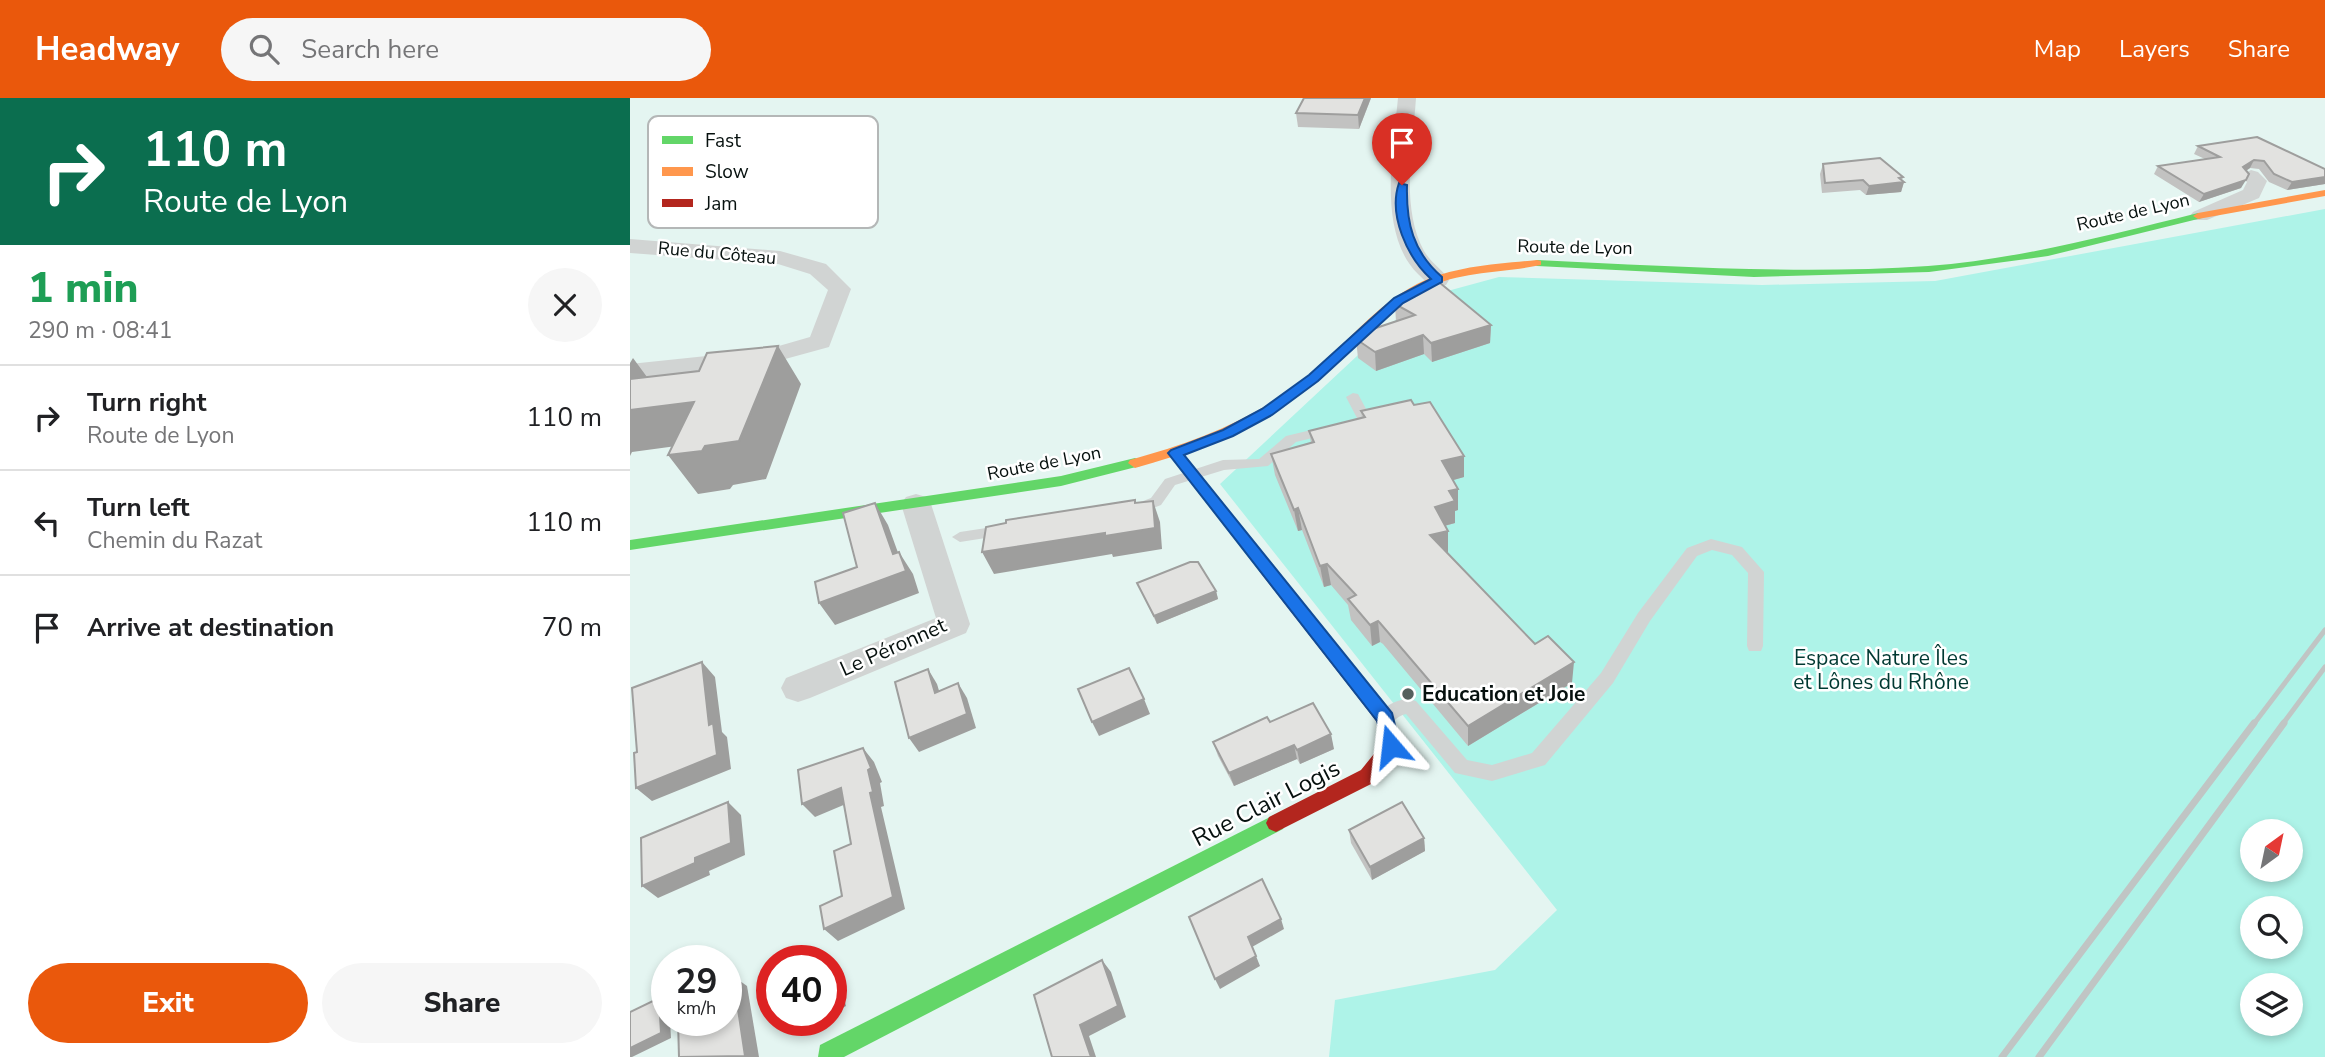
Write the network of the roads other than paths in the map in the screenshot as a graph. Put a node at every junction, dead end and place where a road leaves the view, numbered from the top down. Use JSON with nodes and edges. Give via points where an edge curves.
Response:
{"nodes":[{"id":1,"x":1407,"y":98,"type":"edge"},
{"id":2,"x":2251,"y":176,"type":"edge"},
{"id":3,"x":2325,"y":193,"type":"edge"},
{"id":4,"x":2200,"y":216,"type":"junction"},
{"id":5,"x":630,"y":246,"type":"edge"},
{"id":6,"x":1438,"y":280,"type":"junction"},
{"id":7,"x":630,"y":372,"type":"edge"},
{"id":8,"x":1353,"y":397,"type":"dead end"},
{"id":9,"x":1175,"y":453,"type":"junction"},
{"id":10,"x":1191,"y":474,"type":"junction"},
{"id":11,"x":916,"y":504,"type":"junction"},
{"id":12,"x":1124,"y":512,"type":"edge"},
{"id":13,"x":1019,"y":528,"type":"edge"},
{"id":14,"x":960,"y":537,"type":"dead end"},
{"id":15,"x":630,"y":545,"type":"edge"},
{"id":16,"x":1755,"y":646,"type":"dead end"},
{"id":17,"x":798,"y":688,"type":"dead end"},
{"id":18,"x":1385,"y":719,"type":"junction"},
{"id":19,"x":829,"y":1057,"type":"edge"}],
"edges":[{"from":1,"to":6,"type":"street","via":[[1401,210],[1420,264]]},
{"from":2,"to":4,"type":"street","via":[[2257,181],[2252,194]]},
{"from":3,"to":4,"type":"main road","name":"Route de Lyon"},
{"from":4,"to":6,"type":"main road","name":"Route de Lyon","via":[[2048,253],[1929,270],[1754,274],[1542,263],[1495,267]]},
{"from":5,"to":7,"type":"street","name":"Rue du Côteau","via":[[780,258],[818,269],[840,289],[820,341],[767,356]]},
{"from":6,"to":9,"type":"main road","name":"Route de Lyon","via":[[1399,301],[1314,378],[1267,412]]},
{"from":8,"to":10,"type":"lane","via":[[1365,420],[1291,439],[1263,463],[1223,465]]},
{"from":9,"to":10,"type":"main road"},
{"from":9,"to":11,"type":"main road","name":"Route de Lyon","via":[[1061,481]]},
{"from":10,"to":12,"type":"lane","via":[[1170,482],[1151,508]]},
{"from":10,"to":18,"type":"main road"},
{"from":11,"to":15,"type":"main road","name":"Route de Lyon"},
{"from":11,"to":17,"type":"street","name":"Le Péronnet","via":[[954,624]]},
{"from":13,"to":14,"type":"lane"},
{"from":16,"to":18,"type":"lane","via":[[1756,572],[1737,551],[1711,544],[1692,552],[1607,678],[1538,759],[1492,773],[1462,767],[1410,706],[1398,708]]},
{"from":18,"to":19,"type":"main road","name":"Rue Clair Logis","via":[[1391,746],[1368,776],[828,1053]]}]}
